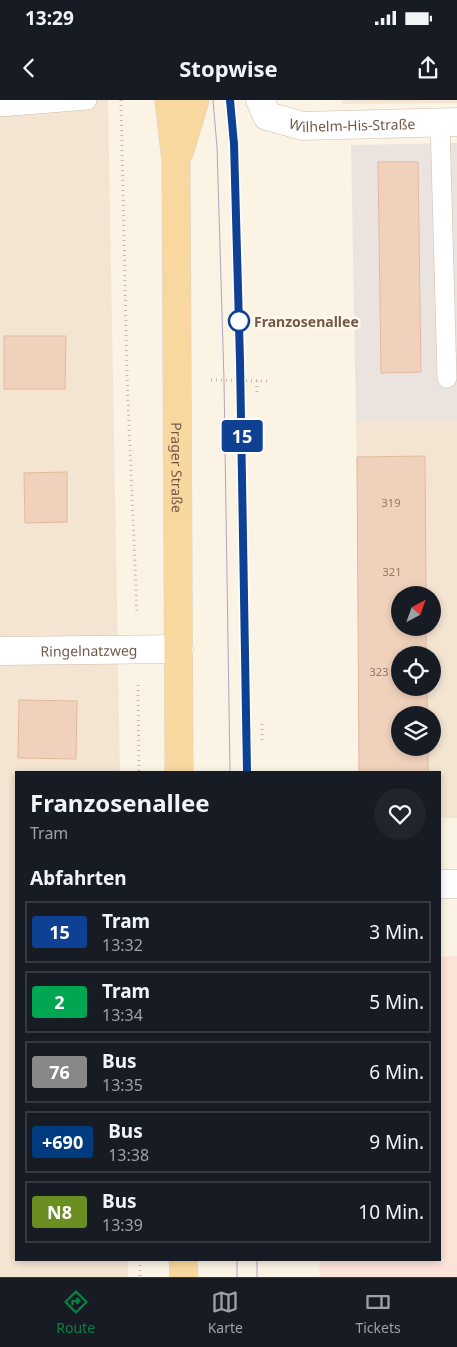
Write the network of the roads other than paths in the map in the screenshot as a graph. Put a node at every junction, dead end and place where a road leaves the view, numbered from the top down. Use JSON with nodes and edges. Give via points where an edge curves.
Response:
{"nodes":[{"id":1,"x":88,"y":100,"type":"edge"},
{"id":2,"x":169,"y":100,"type":"edge"},
{"id":3,"x":195,"y":100,"type":"edge"},
{"id":4,"x":260,"y":100,"type":"edge"},
{"id":5,"x":0,"y":108,"type":"edge"},
{"id":6,"x":449,"y":122,"type":"edge"},
{"id":7,"x":176,"y":161,"type":"junction"},
{"id":8,"x":447,"y":378,"type":"dead end"},
{"id":9,"x":179,"y":649,"type":"junction"},
{"id":10,"x":0,"y":651,"type":"edge"},
{"id":11,"x":179,"y":771,"type":"edge"},
{"id":12,"x":441,"y":884,"type":"edge"},
{"id":13,"x":457,"y":884,"type":"edge"},
{"id":14,"x":184,"y":1261,"type":"edge"},
{"id":15,"x":184,"y":1277,"type":"edge"}],
"edges":[{"from":1,"to":5,"type":"lane"},
{"from":2,"to":7,"type":"main road","name":"Prager Straße"},
{"from":3,"to":7,"type":"main road","name":"Prager Straße"},
{"from":4,"to":6,"type":"street","name":"Wilhelm-His-Straße","via":[[267,116],[303,126]]},
{"from":6,"to":8,"type":"lane"},
{"from":7,"to":9,"type":"main road","name":"Prager Straße"},
{"from":9,"to":10,"type":"street","name":"Ringelnatzweg"},
{"from":9,"to":11,"type":"main road","name":"Prager Straße"},
{"from":12,"to":13,"type":"street"},
{"from":14,"to":15,"type":"main road"}]}
